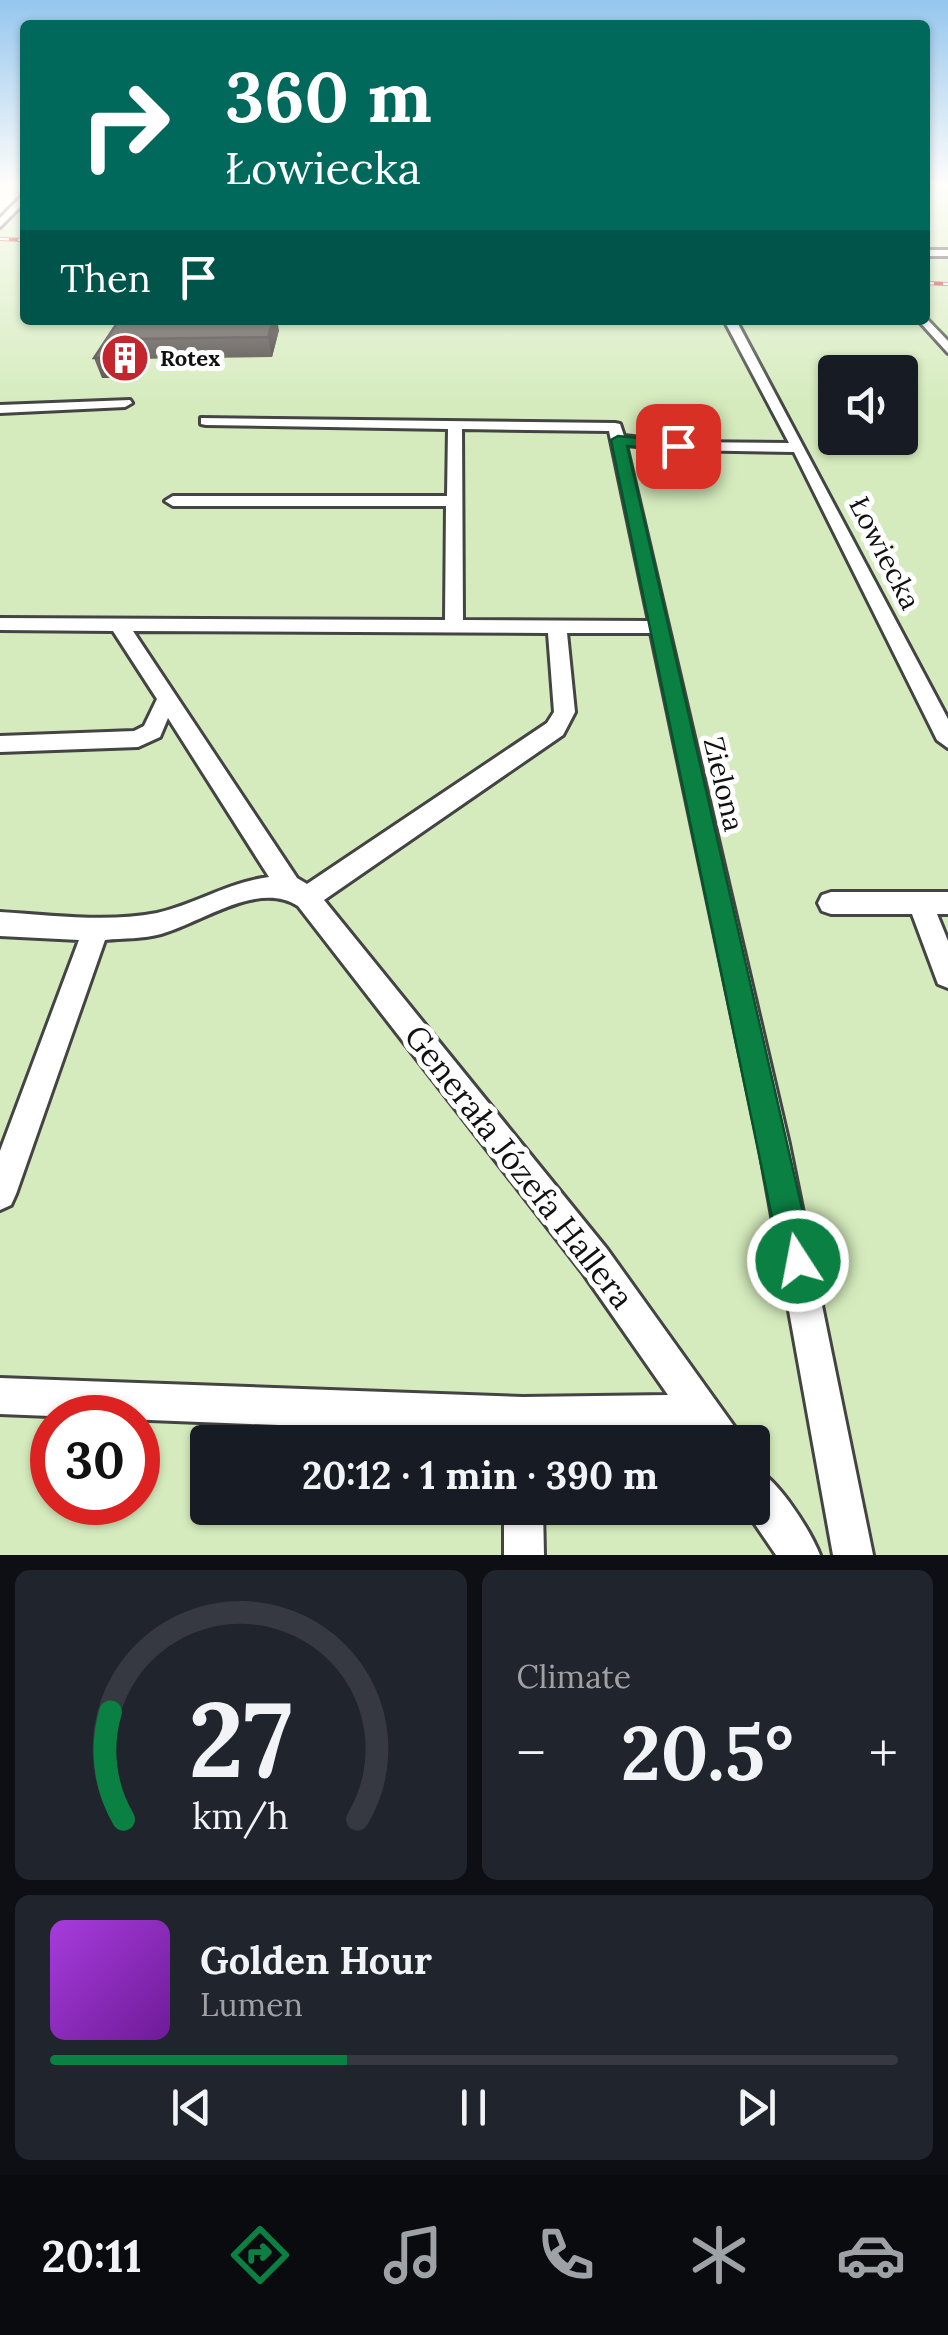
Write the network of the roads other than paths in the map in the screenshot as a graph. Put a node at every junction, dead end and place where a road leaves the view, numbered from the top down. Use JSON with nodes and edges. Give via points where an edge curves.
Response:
{"nodes":[{"id":1,"x":733,"y":325,"type":"edge"},
{"id":2,"x":928,"y":325,"type":"edge"},
{"id":3,"x":948,"y":348,"type":"edge"},
{"id":4,"x":125,"y":403,"type":"dead end"},
{"id":5,"x":0,"y":409,"type":"edge"},
{"id":6,"x":206,"y":421,"type":"dead end"},
{"id":7,"x":456,"y":425,"type":"junction"},
{"id":8,"x":618,"y":440,"type":"junction"},
{"id":9,"x":797,"y":448,"type":"junction"},
{"id":10,"x":173,"y":501,"type":"dead end"},
{"id":11,"x":455,"y":501,"type":"junction"},
{"id":12,"x":0,"y":624,"type":"edge"},
{"id":13,"x":454,"y":625,"type":"junction"},
{"id":14,"x":557,"y":626,"type":"junction"},
{"id":15,"x":657,"y":627,"type":"junction"},
{"id":16,"x":122,"y":629,"type":"junction"},
{"id":17,"x":168,"y":697,"type":"junction"},
{"id":18,"x":948,"y":740,"type":"edge"},
{"id":19,"x":0,"y":744,"type":"edge"},
{"id":20,"x":298,"y":892,"type":"junction"},
{"id":21,"x":830,"y":903,"type":"dead end"},
{"id":22,"x":920,"y":904,"type":"junction"},
{"id":23,"x":948,"y":904,"type":"edge"},
{"id":24,"x":0,"y":924,"type":"edge"},
{"id":25,"x":96,"y":929,"type":"junction"},
{"id":26,"x":948,"y":975,"type":"edge"},
{"id":27,"x":0,"y":1194,"type":"edge"},
{"id":28,"x":0,"y":1396,"type":"edge"},
{"id":29,"x":446,"y":1425,"type":"edge"},
{"id":30,"x":711,"y":1425,"type":"edge"},
{"id":31,"x":770,"y":1512,"type":"edge"},
{"id":32,"x":524,"y":1525,"type":"edge"},
{"id":33,"x":524,"y":1555,"type":"edge"},
{"id":34,"x":800,"y":1555,"type":"edge"},
{"id":35,"x":853,"y":1555,"type":"edge"}],
"edges":[{"from":1,"to":9,"type":"street","name":"Łowiecka"},
{"from":2,"to":3,"type":"street"},
{"from":4,"to":5,"type":"street"},
{"from":6,"to":7,"type":"street"},
{"from":7,"to":8,"type":"street","via":[[615,427]]},
{"from":7,"to":11,"type":"street"},
{"from":8,"to":9,"type":"street"},
{"from":8,"to":15,"type":"street","name":"Zielona"},
{"from":9,"to":18,"type":"street","name":"Łowiecka"},
{"from":10,"to":11,"type":"street"},
{"from":11,"to":13,"type":"street"},
{"from":12,"to":16,"type":"street"},
{"from":13,"to":14,"type":"street"},
{"from":13,"to":16,"type":"street"},
{"from":14,"to":15,"type":"street"},
{"from":14,"to":20,"type":"street","via":[[565,712],[556,729]]},
{"from":15,"to":35,"type":"street","name":"Zielona","via":[[774,1144]]},
{"from":16,"to":17,"type":"street","name":"Generała Józefa Hallera"},
{"from":17,"to":19,"type":"street","via":[[152,730],[138,740]]},
{"from":17,"to":20,"type":"street","name":"Generała Józefa Hallera"},
{"from":20,"to":25,"type":"street","via":[[243,891],[158,924]]},
{"from":20,"to":30,"type":"street","name":"Generała Józefa Hallera","via":[[595,1262]]},
{"from":21,"to":22,"type":"street"},
{"from":22,"to":23,"type":"street"},
{"from":22,"to":26,"type":"street"},
{"from":24,"to":25,"type":"street"},
{"from":25,"to":27,"type":"street"},
{"from":28,"to":29,"type":"street"},
{"from":31,"to":34,"type":"street"},
{"from":32,"to":33,"type":"street"}]}
